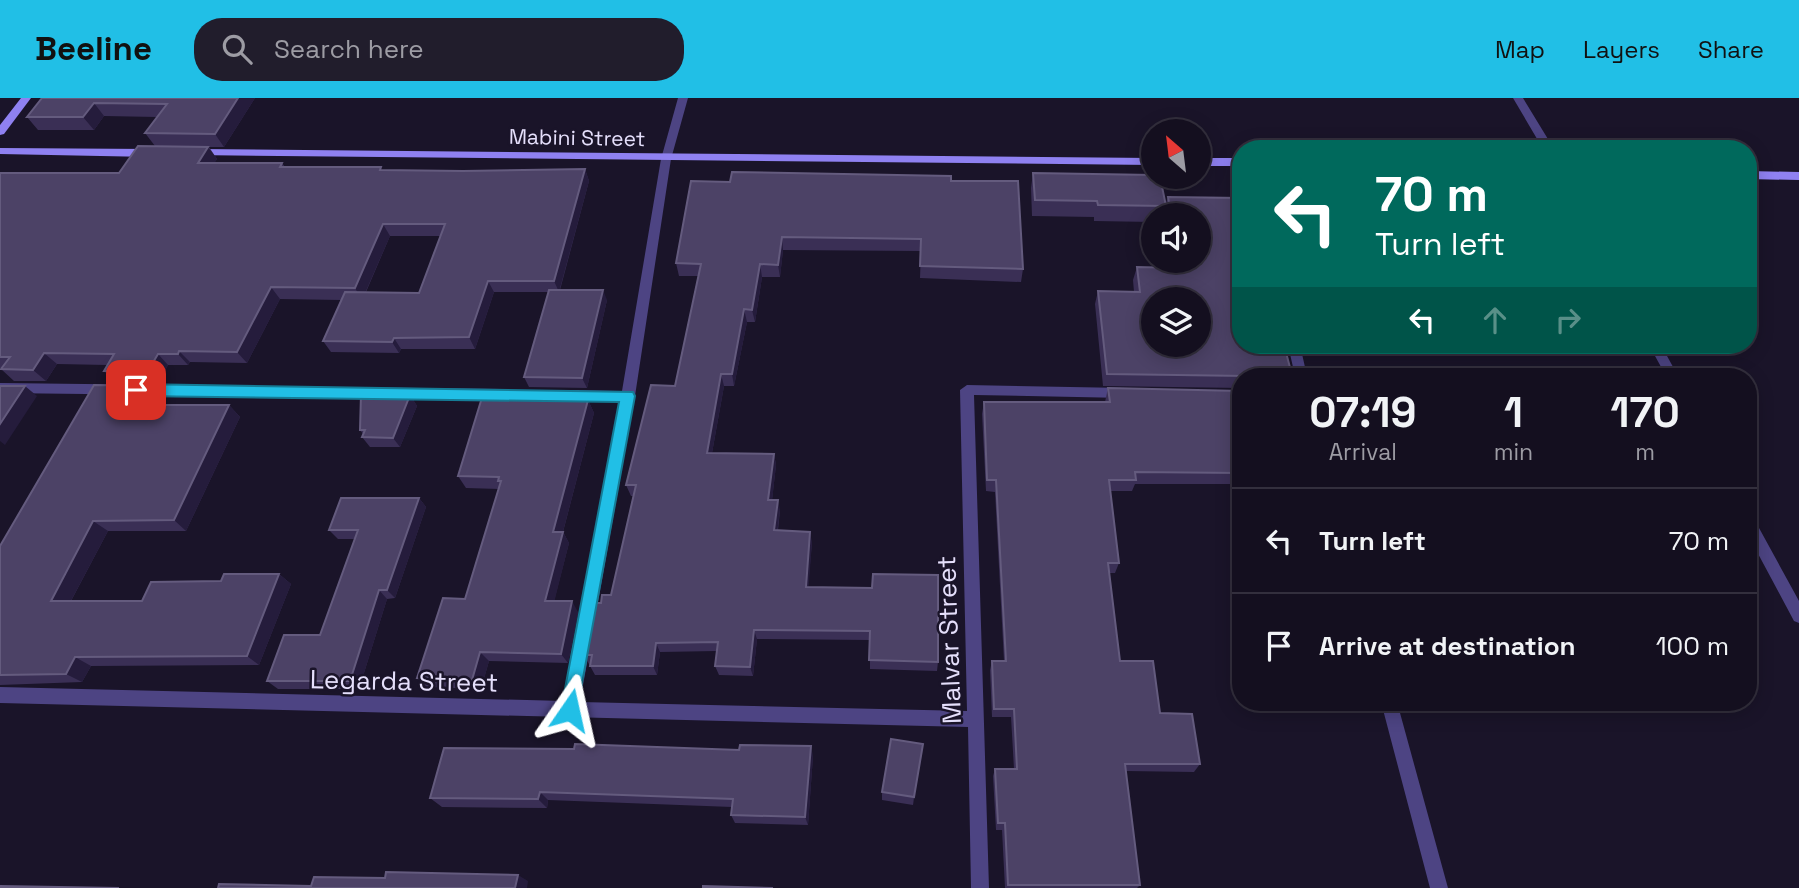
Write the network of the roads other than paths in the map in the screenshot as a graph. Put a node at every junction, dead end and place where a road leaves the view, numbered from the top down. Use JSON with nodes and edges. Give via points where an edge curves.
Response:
{"nodes":[{"id":1,"x":26,"y":98,"type":"edge"},
{"id":2,"x":683,"y":98,"type":"edge"},
{"id":3,"x":1518,"y":98,"type":"edge"},
{"id":4,"x":0,"y":132,"type":"edge"},
{"id":5,"x":1544,"y":140,"type":"edge"},
{"id":6,"x":0,"y":151,"type":"edge"},
{"id":7,"x":166,"y":153,"type":"edge"},
{"id":8,"x":180,"y":153,"type":"edge"},
{"id":9,"x":666,"y":159,"type":"junction"},
{"id":10,"x":1141,"y":162,"type":"edge"},
{"id":11,"x":1211,"y":162,"type":"edge"},
{"id":12,"x":1232,"y":162,"type":"edge"},
{"id":13,"x":1757,"y":176,"type":"edge"},
{"id":14,"x":1799,"y":176,"type":"edge"},
{"id":15,"x":0,"y":388,"type":"edge"},
{"id":16,"x":1145,"y":394,"type":"edge"},
{"id":17,"x":516,"y":395,"type":"edge"},
{"id":18,"x":544,"y":395,"type":"edge"},
{"id":19,"x":628,"y":396,"type":"junction"},
{"id":20,"x":1757,"y":538,"type":"edge"},
{"id":21,"x":1799,"y":616,"type":"edge"},
{"id":22,"x":0,"y":695,"type":"edge"},
{"id":23,"x":570,"y":710,"type":"junction"},
{"id":24,"x":1391,"y":711,"type":"edge"},
{"id":25,"x":976,"y":719,"type":"junction"},
{"id":26,"x":980,"y":888,"type":"edge"},
{"id":27,"x":1439,"y":888,"type":"edge"}],
"edges":[{"from":1,"to":4,"type":"street"},
{"from":2,"to":9,"type":"street"},
{"from":3,"to":5,"type":"street"},
{"from":6,"to":7,"type":"street"},
{"from":8,"to":9,"type":"street","name":"Mabini Street"},
{"from":9,"to":10,"type":"street","name":"Mabini Street"},
{"from":9,"to":19,"type":"street"},
{"from":11,"to":12,"type":"street"},
{"from":13,"to":14,"type":"street"},
{"from":15,"to":17,"type":"street"},
{"from":16,"to":25,"type":"street","name":"Malvar Street","via":[[967,390]]},
{"from":18,"to":19,"type":"street"},
{"from":19,"to":23,"type":"street"},
{"from":20,"to":21,"type":"street"},
{"from":22,"to":23,"type":"street","name":"Legarda Street"},
{"from":23,"to":25,"type":"street","name":"Legarda Street"},
{"from":24,"to":27,"type":"street"},
{"from":25,"to":26,"type":"street","name":"Malvar Street"}]}
